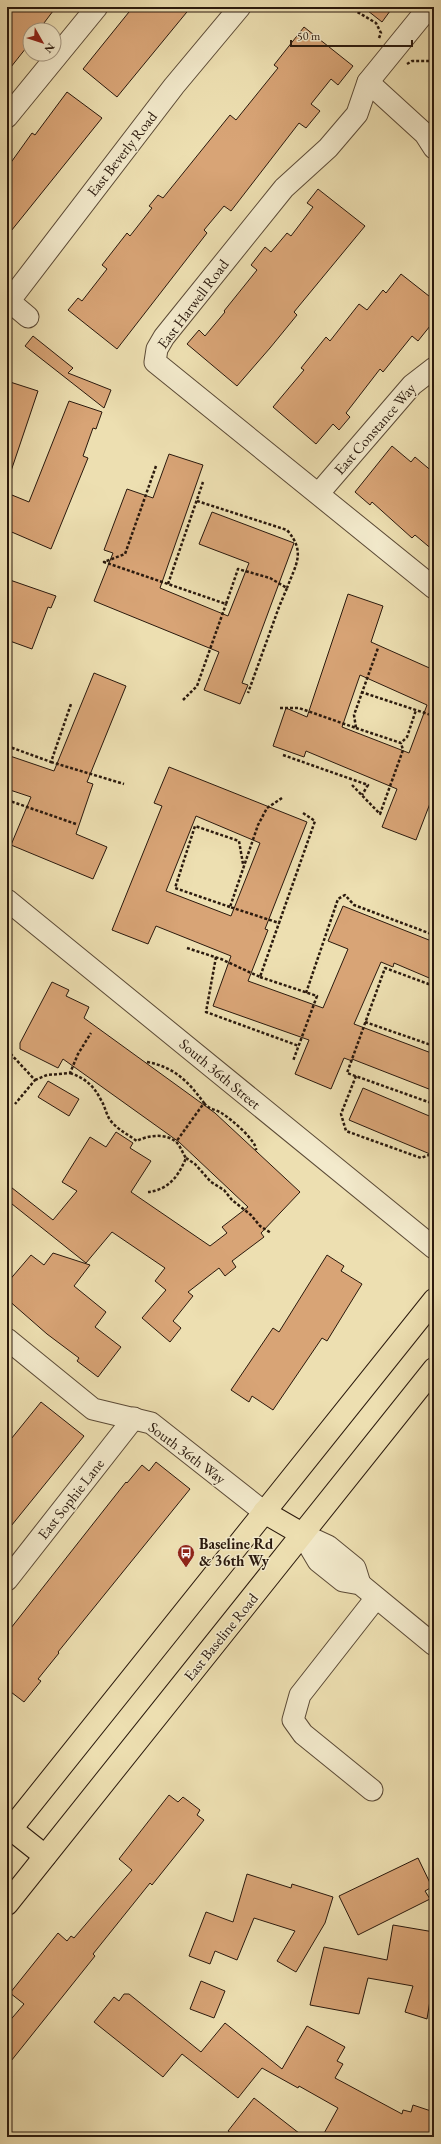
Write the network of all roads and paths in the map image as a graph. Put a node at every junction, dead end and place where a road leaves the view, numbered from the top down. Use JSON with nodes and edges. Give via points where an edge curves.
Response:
{"nodes":[{"id":1,"x":97,"y":7,"type":"edge"},
{"id":2,"x":240,"y":7,"type":"edge"},
{"id":3,"x":349,"y":7,"type":"edge"},
{"id":4,"x":429,"y":7,"type":"edge"},
{"id":5,"x":378,"y":40,"type":"dead end"},
{"id":6,"x":434,"y":61,"type":"edge"},
{"id":7,"x":401,"y":68,"type":"dead end"},
{"id":8,"x":368,"y":82,"type":"junction"},
{"id":9,"x":7,"y":117,"type":"edge"},
{"id":10,"x":434,"y":148,"type":"edge"},
{"id":11,"x":8,"y":302,"type":"edge"},
{"id":12,"x":28,"y":318,"type":"dead end"},
{"id":13,"x":434,"y":368,"type":"edge"},
{"id":14,"x":156,"y":466,"type":"dead end"},
{"id":15,"x":203,"y":482,"type":"dead end"},
{"id":16,"x":319,"y":493,"type":"junction"},
{"id":17,"x":197,"y":501,"type":"junction"},
{"id":18,"x":168,"y":584,"type":"junction"},
{"id":19,"x":288,"y":588,"type":"junction"},
{"id":20,"x":434,"y":588,"type":"edge"},
{"id":21,"x":226,"y":604,"type":"junction"},
{"id":22,"x":378,"y":648,"type":"dead end"},
{"id":23,"x":361,"y":692,"type":"junction"},
{"id":24,"x":248,"y":693,"type":"dead end"},
{"id":25,"x":183,"y":700,"type":"dead end"},
{"id":26,"x":71,"y":704,"type":"dead end"},
{"id":27,"x":280,"y":708,"type":"dead end"},
{"id":28,"x":416,"y":710,"type":"junction"},
{"id":29,"x":434,"y":716,"type":"edge"},
{"id":30,"x":356,"y":728,"type":"junction"},
{"id":31,"x":401,"y":743,"type":"junction"},
{"id":32,"x":7,"y":746,"type":"edge"},
{"id":33,"x":283,"y":755,"type":"dead end"},
{"id":34,"x":51,"y":762,"type":"junction"},
{"id":35,"x":124,"y":784,"type":"dead end"},
{"id":36,"x":352,"y":785,"type":"dead end"},
{"id":37,"x":362,"y":796,"type":"junction"},
{"id":38,"x":282,"y":798,"type":"dead end"},
{"id":39,"x":7,"y":800,"type":"edge"},
{"id":40,"x":303,"y":813,"type":"dead end"},
{"id":41,"x":76,"y":824,"type":"dead end"},
{"id":42,"x":244,"y":864,"type":"junction"},
{"id":43,"x":7,"y":900,"type":"edge"},
{"id":44,"x":230,"y":907,"type":"junction"},
{"id":45,"x":279,"y":923,"type":"junction"},
{"id":46,"x":434,"y":935,"type":"edge"},
{"id":47,"x":187,"y":948,"type":"dead end"},
{"id":48,"x":216,"y":957,"type":"junction"},
{"id":49,"x":260,"y":977,"type":"junction"},
{"id":50,"x":434,"y":986,"type":"edge"},
{"id":51,"x":306,"y":992,"type":"junction"},
{"id":52,"x":365,"y":1022,"type":"junction"},
{"id":53,"x":90,"y":1032,"type":"dead end"},
{"id":54,"x":299,"y":1046,"type":"junction"},
{"id":55,"x":434,"y":1046,"type":"edge"},
{"id":56,"x":7,"y":1050,"type":"edge"},
{"id":57,"x":293,"y":1061,"type":"dead end"},
{"id":58,"x":147,"y":1062,"type":"dead end"},
{"id":59,"x":70,"y":1073,"type":"junction"},
{"id":60,"x":356,"y":1076,"type":"junction"},
{"id":61,"x":35,"y":1080,"type":"junction"},
{"id":62,"x":204,"y":1103,"type":"junction"},
{"id":63,"x":15,"y":1104,"type":"dead end"},
{"id":64,"x":434,"y":1104,"type":"edge"},
{"id":65,"x":176,"y":1142,"type":"junction"},
{"id":66,"x":256,"y":1150,"type":"dead end"},
{"id":67,"x":434,"y":1153,"type":"edge"},
{"id":68,"x":186,"y":1158,"type":"junction"},
{"id":69,"x":148,"y":1192,"type":"dead end"},
{"id":70,"x":271,"y":1232,"type":"dead end"},
{"id":71,"x":434,"y":1248,"type":"edge"},
{"id":72,"x":434,"y":1300,"type":"edge"},
{"id":73,"x":7,"y":1339,"type":"edge"},
{"id":74,"x":434,"y":1369,"type":"edge"},
{"id":75,"x":134,"y":1418,"type":"junction"},
{"id":76,"x":264,"y":1512,"type":"junction"},
{"id":77,"x":302,"y":1534,"type":"junction"},
{"id":78,"x":7,"y":1580,"type":"edge"},
{"id":79,"x":376,"y":1598,"type":"junction"},
{"id":80,"x":434,"y":1645,"type":"edge"},
{"id":81,"x":372,"y":1790,"type":"dead end"},
{"id":82,"x":9,"y":1831,"type":"edge"},
{"id":83,"x":46,"y":1856,"type":"junction"},
{"id":84,"x":7,"y":1904,"type":"edge"}],
"edges":[{"from":1,"to":9,"type":"street"},
{"from":2,"to":11,"type":"street","name":"East Beverly Road","via":[[174,86]]},
{"from":3,"to":5,"type":"path","via":[[376,23],[381,33]]},
{"from":4,"to":8,"type":"street","name":"East Harwell Road"},
{"from":6,"to":7,"type":"path","via":[[412,61]]},
{"from":8,"to":10,"type":"street","via":[[425,134]]},
{"from":8,"to":16,"type":"street","name":"East Harwell Road","via":[[357,114],[328,148],[284,188],[164,337],[157,349],[155,362]]},
{"from":11,"to":12,"type":"street"},
{"from":13,"to":16,"type":"street","name":"East Constance Way","via":[[412,385]]},
{"from":14,"to":18,"type":"path","via":[[125,554],[104,562]]},
{"from":15,"to":17,"type":"path"},
{"from":16,"to":20,"type":"street","name":"East Harwell Road"},
{"from":17,"to":18,"type":"path"},
{"from":17,"to":19,"type":"path","via":[[287,530],[297,541],[299,555]]},
{"from":18,"to":21,"type":"path"},
{"from":19,"to":21,"type":"path","via":[[270,578],[238,569]]},
{"from":19,"to":24,"type":"path"},
{"from":21,"to":25,"type":"path","via":[[197,686]]},
{"from":22,"to":23,"type":"path"},
{"from":23,"to":28,"type":"path"},
{"from":23,"to":30,"type":"path","via":[[354,715]]},
{"from":26,"to":34,"type":"path"},
{"from":27,"to":30,"type":"path","via":[[299,708]]},
{"from":28,"to":29,"type":"path"},
{"from":28,"to":31,"type":"path","via":[[407,737]]},
{"from":30,"to":31,"type":"path"},
{"from":31,"to":37,"type":"path","via":[[403,750],[380,814]]},
{"from":32,"to":34,"type":"path"},
{"from":33,"to":37,"type":"path","via":[[368,785]]},
{"from":34,"to":35,"type":"path"},
{"from":36,"to":37,"type":"path"},
{"from":38,"to":42,"type":"path","via":[[268,808],[258,825]]},
{"from":39,"to":41,"type":"path"},
{"from":40,"to":45,"type":"path","via":[[315,821]]},
{"from":42,"to":44,"type":"path"},
{"from":42,"to":44,"type":"path","via":[[239,841],[195,826],[175,888]]},
{"from":43,"to":71,"type":"street","name":"South 36th Street"},
{"from":44,"to":45,"type":"path"},
{"from":45,"to":49,"type":"path"},
{"from":46,"to":51,"type":"path","via":[[354,905],[345,895],[338,899]]},
{"from":47,"to":48,"type":"path"},
{"from":48,"to":49,"type":"path"},
{"from":48,"to":54,"type":"path","via":[[206,1012]]},
{"from":49,"to":51,"type":"path"},
{"from":50,"to":52,"type":"path","via":[[385,968]]},
{"from":51,"to":54,"type":"path","via":[[317,996]]},
{"from":52,"to":55,"type":"path"},
{"from":52,"to":60,"type":"path","via":[[347,1073]]},
{"from":53,"to":59,"type":"path"},
{"from":54,"to":57,"type":"path"},
{"from":56,"to":61,"type":"path"},
{"from":58,"to":62,"type":"path","via":[[164,1065],[174,1072],[194,1089]]},
{"from":59,"to":61,"type":"path","via":[[46,1075]]},
{"from":59,"to":65,"type":"path","via":[[82,1077],[91,1085],[116,1128],[137,1140],[146,1136],[164,1136]]},
{"from":60,"to":64,"type":"path"},
{"from":60,"to":67,"type":"path","via":[[341,1114],[346,1131],[421,1158]]},
{"from":61,"to":63,"type":"path"},
{"from":62,"to":65,"type":"path"},
{"from":62,"to":66,"type":"path","via":[[207,1108],[223,1113],[254,1141]]},
{"from":65,"to":68,"type":"path"},
{"from":68,"to":69,"type":"path","via":[[176,1179]]},
{"from":68,"to":70,"type":"path","via":[[211,1182],[224,1190],[260,1226]]},
{"from":72,"to":76,"type":"main road"},
{"from":73,"to":75,"type":"street","name":"South 36th Way","via":[[93,1409]]},
{"from":74,"to":77,"type":"main road","name":"East Baseline Road"},
{"from":75,"to":76,"type":"street","name":"South 36th Way","via":[[151,1423]]},
{"from":75,"to":78,"type":"street","name":"East Sophie Lane"},
{"from":76,"to":77,"type":"main road"},
{"from":76,"to":82,"type":"main road"},
{"from":77,"to":79,"type":"street","via":[[328,1546],[355,1568],[360,1584]]},
{"from":77,"to":83,"type":"main road","name":"East Baseline Road"},
{"from":79,"to":80,"type":"street"},
{"from":79,"to":81,"type":"street","via":[[300,1695],[293,1720],[303,1734]]},
{"from":82,"to":83,"type":"main road"},
{"from":83,"to":84,"type":"main road","name":"East Baseline Road"}]}
